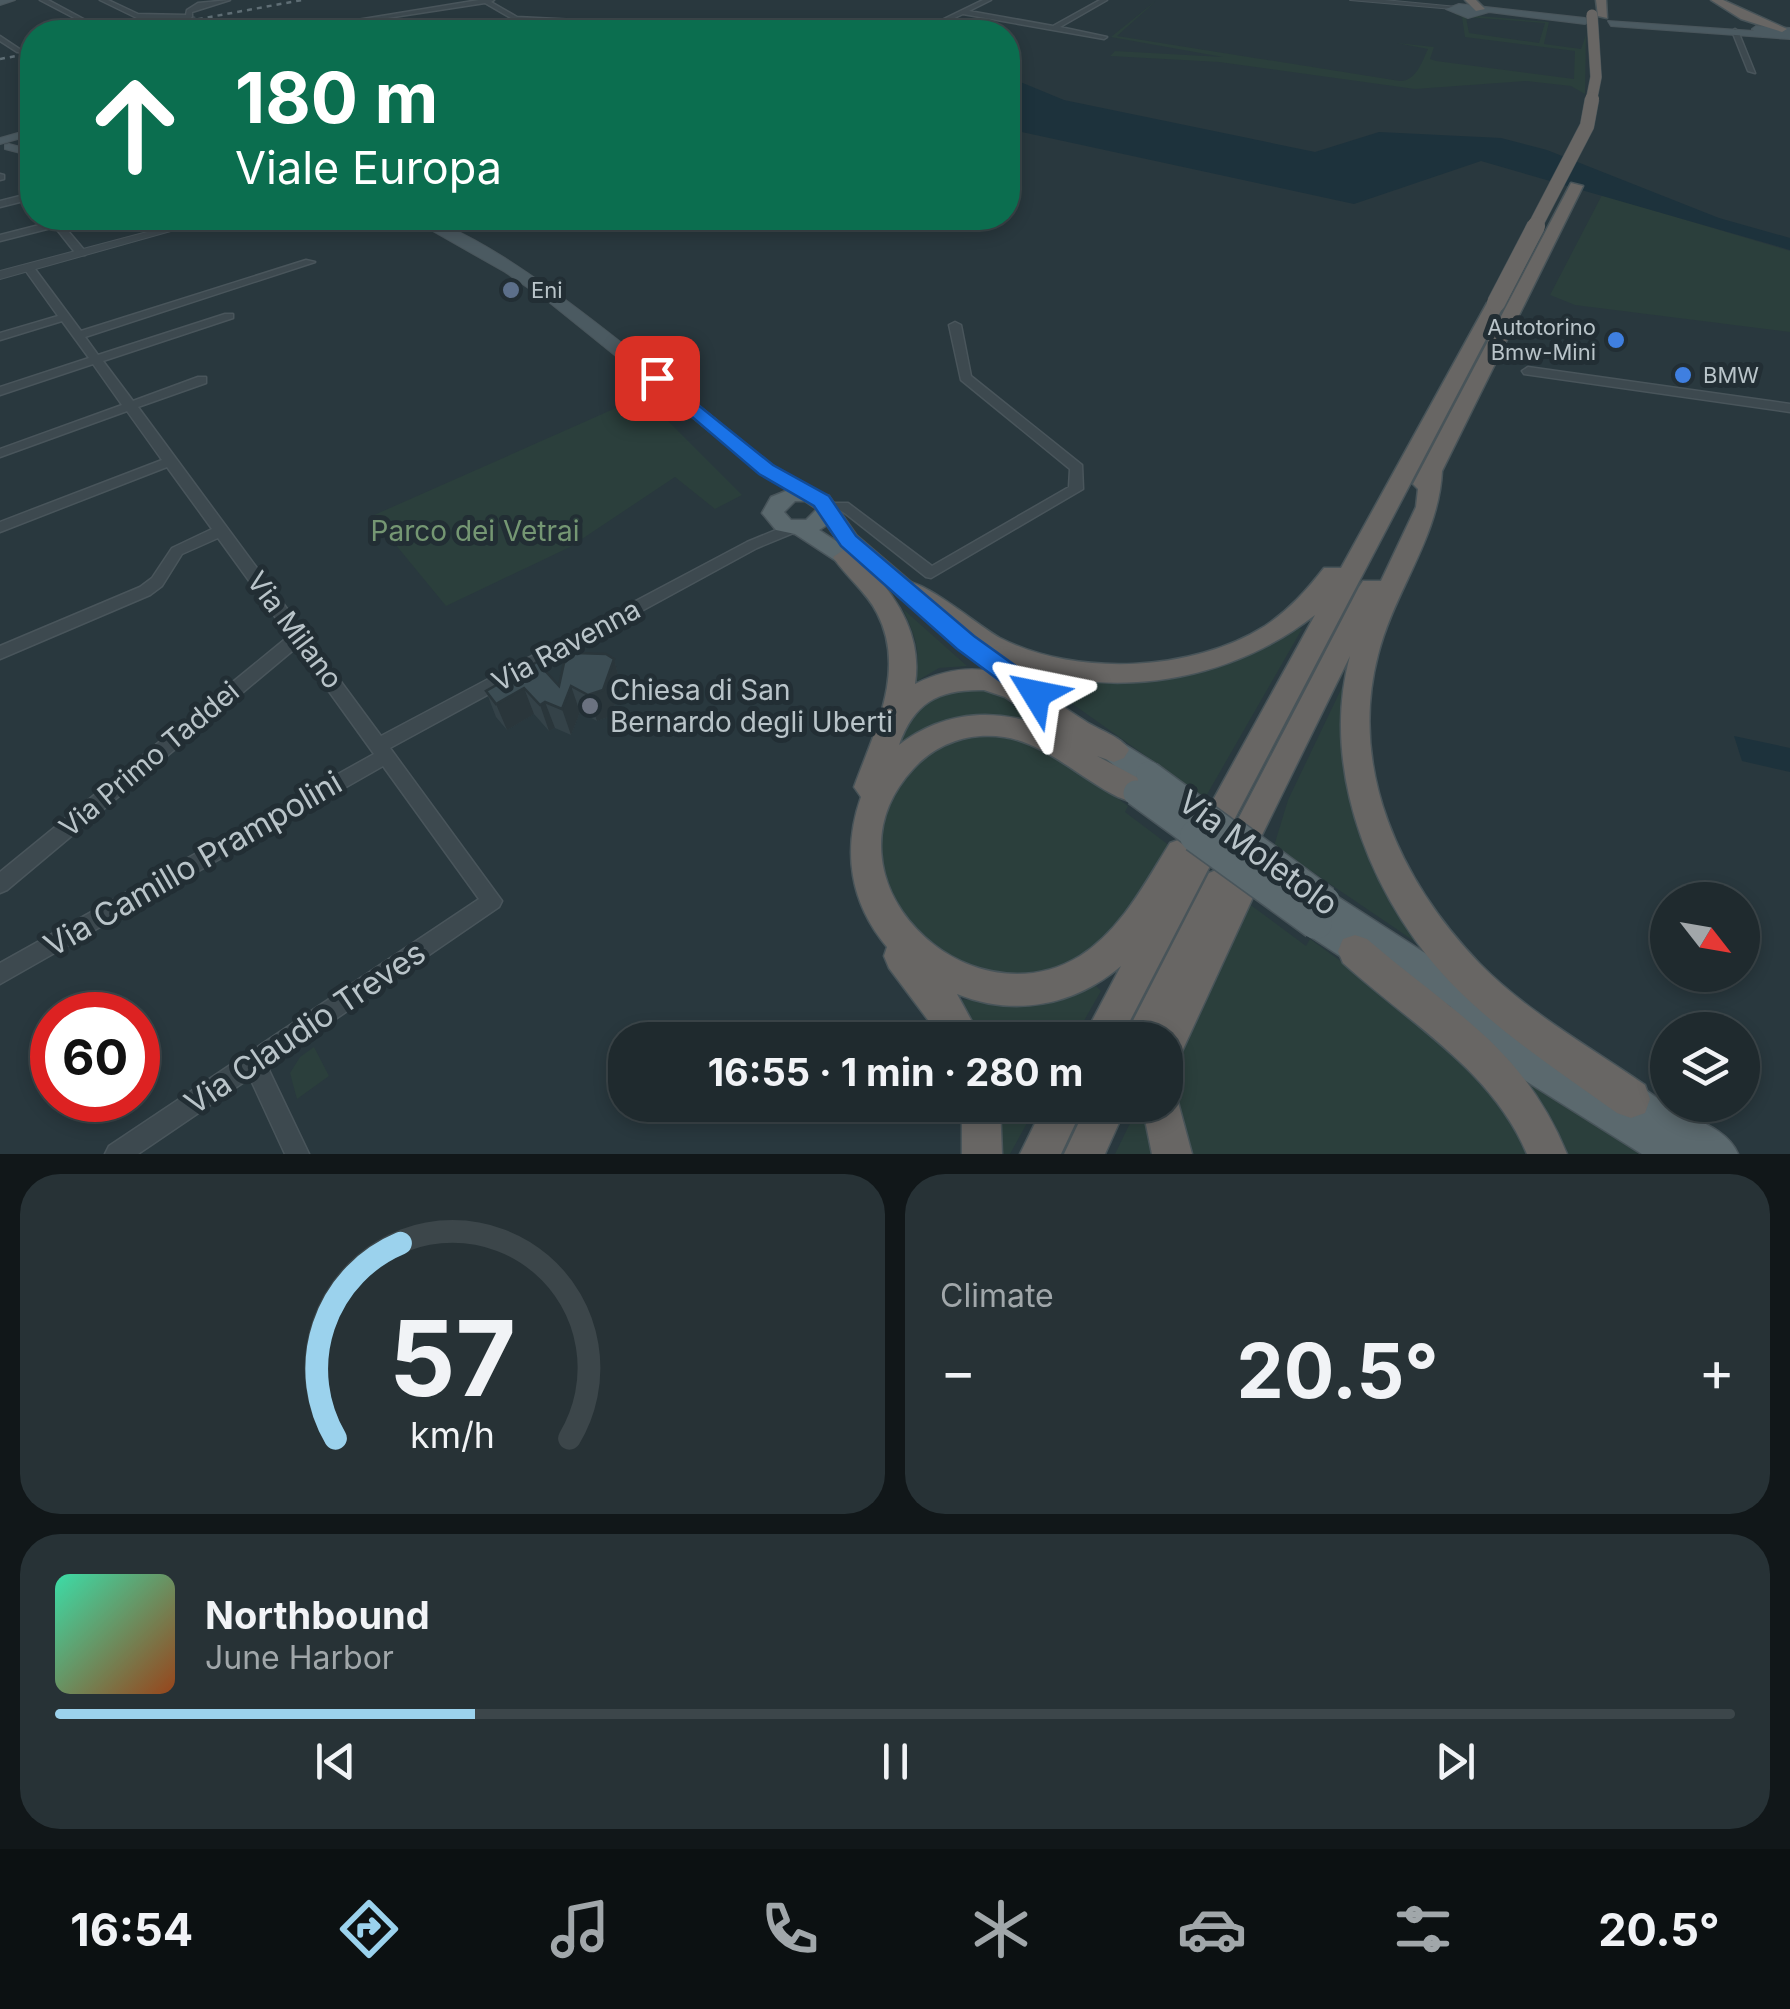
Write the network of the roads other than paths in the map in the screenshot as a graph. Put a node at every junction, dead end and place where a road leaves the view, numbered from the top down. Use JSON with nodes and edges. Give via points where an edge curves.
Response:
{"nodes":[{"id":1,"x":43,"y":0,"type":"edge"},
{"id":2,"x":103,"y":0,"type":"edge"},
{"id":3,"x":227,"y":0,"type":"edge"},
{"id":4,"x":488,"y":0,"type":"edge"},
{"id":5,"x":988,"y":0,"type":"edge"},
{"id":6,"x":1104,"y":0,"type":"edge"},
{"id":7,"x":1354,"y":0,"type":"edge"},
{"id":8,"x":1603,"y":0,"type":"edge"},
{"id":9,"x":1708,"y":0,"type":"edge"},
{"id":10,"x":1716,"y":0,"type":"edge"},
{"id":11,"x":206,"y":4,"type":"junction"},
{"id":12,"x":1461,"y":5,"type":"edge"},
{"id":13,"x":174,"y":12,"type":"junction"},
{"id":14,"x":963,"y":12,"type":"junction"},
{"id":15,"x":1480,"y":12,"type":"junction"},
{"id":16,"x":1595,"y":13,"type":"edge"},
{"id":17,"x":82,"y":20,"type":"edge"},
{"id":18,"x":362,"y":20,"type":"edge"},
{"id":19,"x":548,"y":20,"type":"edge"},
{"id":20,"x":946,"y":20,"type":"edge"},
{"id":21,"x":1008,"y":20,"type":"edge"},
{"id":22,"x":1020,"y":22,"type":"edge"},
{"id":23,"x":1054,"y":28,"type":"junction"},
{"id":24,"x":1756,"y":28,"type":"junction"},
{"id":25,"x":1735,"y":31,"type":"junction"},
{"id":26,"x":1785,"y":33,"type":"edge"},
{"id":27,"x":1104,"y":37,"type":"dead end"},
{"id":28,"x":0,"y":38,"type":"edge"},
{"id":29,"x":19,"y":50,"type":"tunnel mouth"},
{"id":30,"x":1752,"y":71,"type":"dead end"},
{"id":31,"x":1597,"y":142,"type":"dead end"},
{"id":32,"x":1584,"y":171,"type":"dead end"},
{"id":33,"x":24,"y":230,"type":"edge"},
{"id":34,"x":63,"y":230,"type":"edge"},
{"id":35,"x":166,"y":230,"type":"edge"},
{"id":36,"x":443,"y":230,"type":"edge"},
{"id":37,"x":0,"y":238,"type":"edge"},
{"id":38,"x":80,"y":253,"type":"junction"},
{"id":39,"x":310,"y":262,"type":"dead end"},
{"id":40,"x":28,"y":268,"type":"junction"},
{"id":41,"x":0,"y":275,"type":"edge"},
{"id":42,"x":1505,"y":306,"type":"junction"},
{"id":43,"x":229,"y":316,"type":"dead end"},
{"id":44,"x":64,"y":317,"type":"junction"},
{"id":45,"x":954,"y":325,"type":"dead end"},
{"id":46,"x":78,"y":336,"type":"junction"},
{"id":47,"x":0,"y":337,"type":"edge"},
{"id":48,"x":96,"y":360,"type":"junction"},
{"id":49,"x":1528,"y":370,"type":"dead end"},
{"id":50,"x":202,"y":380,"type":"dead end"},
{"id":51,"x":0,"y":391,"type":"edge"},
{"id":52,"x":130,"y":406,"type":"junction"},
{"id":53,"x":1790,"y":408,"type":"edge"},
{"id":54,"x":0,"y":453,"type":"edge"},
{"id":55,"x":170,"y":461,"type":"junction"},
{"id":56,"x":766,"y":470,"type":"junction"},
{"id":57,"x":1431,"y":471,"type":"junction"},
{"id":58,"x":820,"y":504,"type":"junction"},
{"id":59,"x":1385,"y":508,"type":"junction"},
{"id":60,"x":785,"y":520,"type":"junction"},
{"id":61,"x":0,"y":527,"type":"edge"},
{"id":62,"x":222,"y":531,"type":"junction"},
{"id":63,"x":752,"y":545,"type":"junction"},
{"id":64,"x":844,"y":557,"type":"junction"},
{"id":65,"x":905,"y":587,"type":"junction"},
{"id":66,"x":300,"y":635,"type":"junction"},
{"id":67,"x":0,"y":653,"type":"edge"},
{"id":68,"x":996,"y":682,"type":"junction"},
{"id":69,"x":890,"y":726,"type":"junction"},
{"id":70,"x":383,"y":750,"type":"junction"},
{"id":71,"x":1114,"y":750,"type":"junction"},
{"id":72,"x":1138,"y":785,"type":"junction"},
{"id":73,"x":1217,"y":806,"type":"dead end"},
{"id":74,"x":1256,"y":834,"type":"dead end"},
{"id":75,"x":1208,"y":874,"type":"junction"},
{"id":76,"x":0,"y":884,"type":"edge"},
{"id":77,"x":492,"y":902,"type":"joint"},
{"id":78,"x":1320,"y":912,"type":"junction"},
{"id":79,"x":1355,"y":951,"type":"junction"},
{"id":80,"x":0,"y":974,"type":"edge"},
{"id":81,"x":953,"y":1022,"type":"edge"},
{"id":82,"x":1112,"y":1022,"type":"edge"},
{"id":83,"x":1148,"y":1022,"type":"edge"},
{"id":84,"x":1171,"y":1022,"type":"edge"},
{"id":85,"x":254,"y":1062,"type":"junction"},
{"id":86,"x":1632,"y":1099,"type":"junction"},
{"id":87,"x":981,"y":1122,"type":"edge"},
{"id":88,"x":1056,"y":1122,"type":"edge"},
{"id":89,"x":1100,"y":1122,"type":"edge"},
{"id":90,"x":1165,"y":1122,"type":"edge"},
{"id":91,"x":117,"y":1154,"type":"edge"},
{"id":92,"x":296,"y":1154,"type":"edge"},
{"id":93,"x":982,"y":1154,"type":"edge"},
{"id":94,"x":1040,"y":1154,"type":"edge"},
{"id":95,"x":1084,"y":1154,"type":"edge"},
{"id":96,"x":1172,"y":1154,"type":"edge"},
{"id":97,"x":1547,"y":1154,"type":"edge"},
{"id":98,"x":1675,"y":1154,"type":"edge"},
{"id":99,"x":1720,"y":1154,"type":"edge"}],
"edges":[{"from":1,"to":17,"type":"street"},
{"from":2,"to":13,"type":"street","via":[[134,15]]},
{"from":3,"to":11,"type":"street"},
{"from":4,"to":18,"type":"street"},
{"from":4,"to":19,"type":"street","via":[[516,19]]},
{"from":5,"to":14,"type":"street"},
{"from":6,"to":23,"type":"street"},
{"from":7,"to":12,"type":"street"},
{"from":8,"to":16,"type":"highway"},
{"from":9,"to":24,"type":"highway"},
{"from":10,"to":26,"type":"highway"},
{"from":11,"to":13,"type":"street"},
{"from":11,"to":13,"type":"street","via":[[189,11],[190,17]]},
{"from":12,"to":15,"type":"highway"},
{"from":12,"to":15,"type":"main road"},
{"from":14,"to":20,"type":"street"},
{"from":14,"to":21,"type":"street"},
{"from":15,"to":16,"type":"main road","via":[[1548,19]]},
{"from":16,"to":25,"type":"main road"},
{"from":16,"to":31,"type":"highway","via":[[1609,79]]},
{"from":16,"to":42,"type":"highway","bridge":true,"via":[[1596,77],[1587,126]]},
{"from":22,"to":23,"type":"street"},
{"from":23,"to":27,"type":"street"},
{"from":24,"to":25,"type":"main road"},
{"from":24,"to":26,"type":"main road"},
{"from":25,"to":26,"type":"main road"},
{"from":25,"to":30,"type":"street"},
{"from":28,"to":29,"type":"street"},
{"from":32,"to":42,"type":"highway"},
{"from":33,"to":37,"type":"street"},
{"from":34,"to":38,"type":"street"},
{"from":35,"to":38,"type":"street"},
{"from":36,"to":56,"type":"main road","name":"Via Moletolo","via":[[563,306]]},
{"from":38,"to":40,"type":"street"},
{"from":39,"to":46,"type":"street"},
{"from":40,"to":41,"type":"street"},
{"from":40,"to":44,"type":"street","name":"Via Milano"},
{"from":42,"to":57,"type":"highway"},
{"from":42,"to":59,"type":"highway"},
{"from":43,"to":48,"type":"street"},
{"from":44,"to":46,"type":"street","name":"Via Milano"},
{"from":44,"to":47,"type":"street"},
{"from":45,"to":58,"type":"street","via":[[965,377],[1077,468],[1076,489],[931,573],[843,506]]},
{"from":46,"to":48,"type":"street","name":"Via Milano"},
{"from":48,"to":51,"type":"street"},
{"from":48,"to":52,"type":"street","name":"Via Milano"},
{"from":49,"to":53,"type":"street"},
{"from":50,"to":52,"type":"street"},
{"from":52,"to":54,"type":"street"},
{"from":52,"to":55,"type":"street","name":"Via Milano"},
{"from":55,"to":61,"type":"street"},
{"from":55,"to":62,"type":"street","name":"Via Milano"},
{"from":56,"to":58,"type":"main road","name":"Via Moletolo"},
{"from":56,"to":60,"type":"main road"},
{"from":57,"to":74,"type":"highway","via":[[1272,783]]},
{"from":57,"to":86,"type":"highway","via":[[1426,512],[1360,667],[1356,743],[1370,821],[1405,897],[1468,976]]},
{"from":58,"to":60,"type":"main road","via":[[817,523]]},
{"from":58,"to":60,"type":"main road","via":[[791,495]]},
{"from":58,"to":65,"type":"main road","name":"Via Moletolo","via":[[844,537]]},
{"from":59,"to":65,"type":"highway","via":[[1354,538],[1318,598],[1296,620],[1246,647],[1178,667],[1098,672],[1012,655]]},
{"from":59,"to":73,"type":"highway","via":[[1256,748]]},
{"from":60,"to":63,"type":"street"},
{"from":60,"to":63,"type":"street"},
{"from":60,"to":64,"type":"main road","name":"Via Moletolo"},
{"from":62,"to":66,"type":"street","name":"Via Milano"},
{"from":62,"to":67,"type":"street","via":[[177,551],[145,591]]},
{"from":63,"to":70,"type":"street","name":"Via Ravenna"},
{"from":64,"to":68,"type":"main road","name":"Via Moletolo"},
{"from":64,"to":69,"type":"highway","via":[[884,603],[900,634],[904,671]]},
{"from":65,"to":71,"type":"main road","name":"Via Moletolo","via":[[984,657]]},
{"from":66,"to":70,"type":"street","name":"Via Milano"},
{"from":66,"to":76,"type":"street","name":"Via Primo Taddei"},
{"from":68,"to":69,"type":"highway","via":[[964,680],[926,690],[904,704]]},
{"from":68,"to":71,"type":"highway"},
{"from":68,"to":72,"type":"main road","name":"Via Moletolo"},
{"from":69,"to":81,"type":"highway","via":[[859,821],[854,876],[873,921]]},
{"from":70,"to":77,"type":"street","name":"Via Milano"},
{"from":70,"to":80,"type":"street","name":"Via Camillo Prampolini"},
{"from":71,"to":72,"type":"main road","name":"Via Moletolo"},
{"from":72,"to":75,"type":"highway","via":[[1022,730],[981,724],[934,734],[901,758],[879,791],[866,851],[873,896],[908,944],[946,973],[992,987],[1047,986],[1084,973]]},
{"from":72,"to":78,"type":"main road","name":"Via Moletolo","bridge":true},
{"from":75,"to":82,"type":"highway"},
{"from":75,"to":83,"type":"highway"},
{"from":75,"to":84,"type":"highway"},
{"from":77,"to":85,"type":"street","name":"Via Claudio Treves"},
{"from":78,"to":79,"type":"main road","name":"Via Moletolo"},
{"from":78,"to":86,"type":"main road","name":"Via Moletolo"},
{"from":79,"to":97,"type":"highway","via":[[1504,1077]]},
{"from":79,"to":98,"type":"main road","name":"Via Moletolo"},
{"from":85,"to":91,"type":"street","name":"Via Claudio Treves"},
{"from":85,"to":92,"type":"street"},
{"from":86,"to":99,"type":"main road","name":"Via Moletolo"},
{"from":87,"to":93,"type":"highway"},
{"from":88,"to":94,"type":"highway"},
{"from":89,"to":95,"type":"highway"},
{"from":90,"to":96,"type":"highway"}]}
